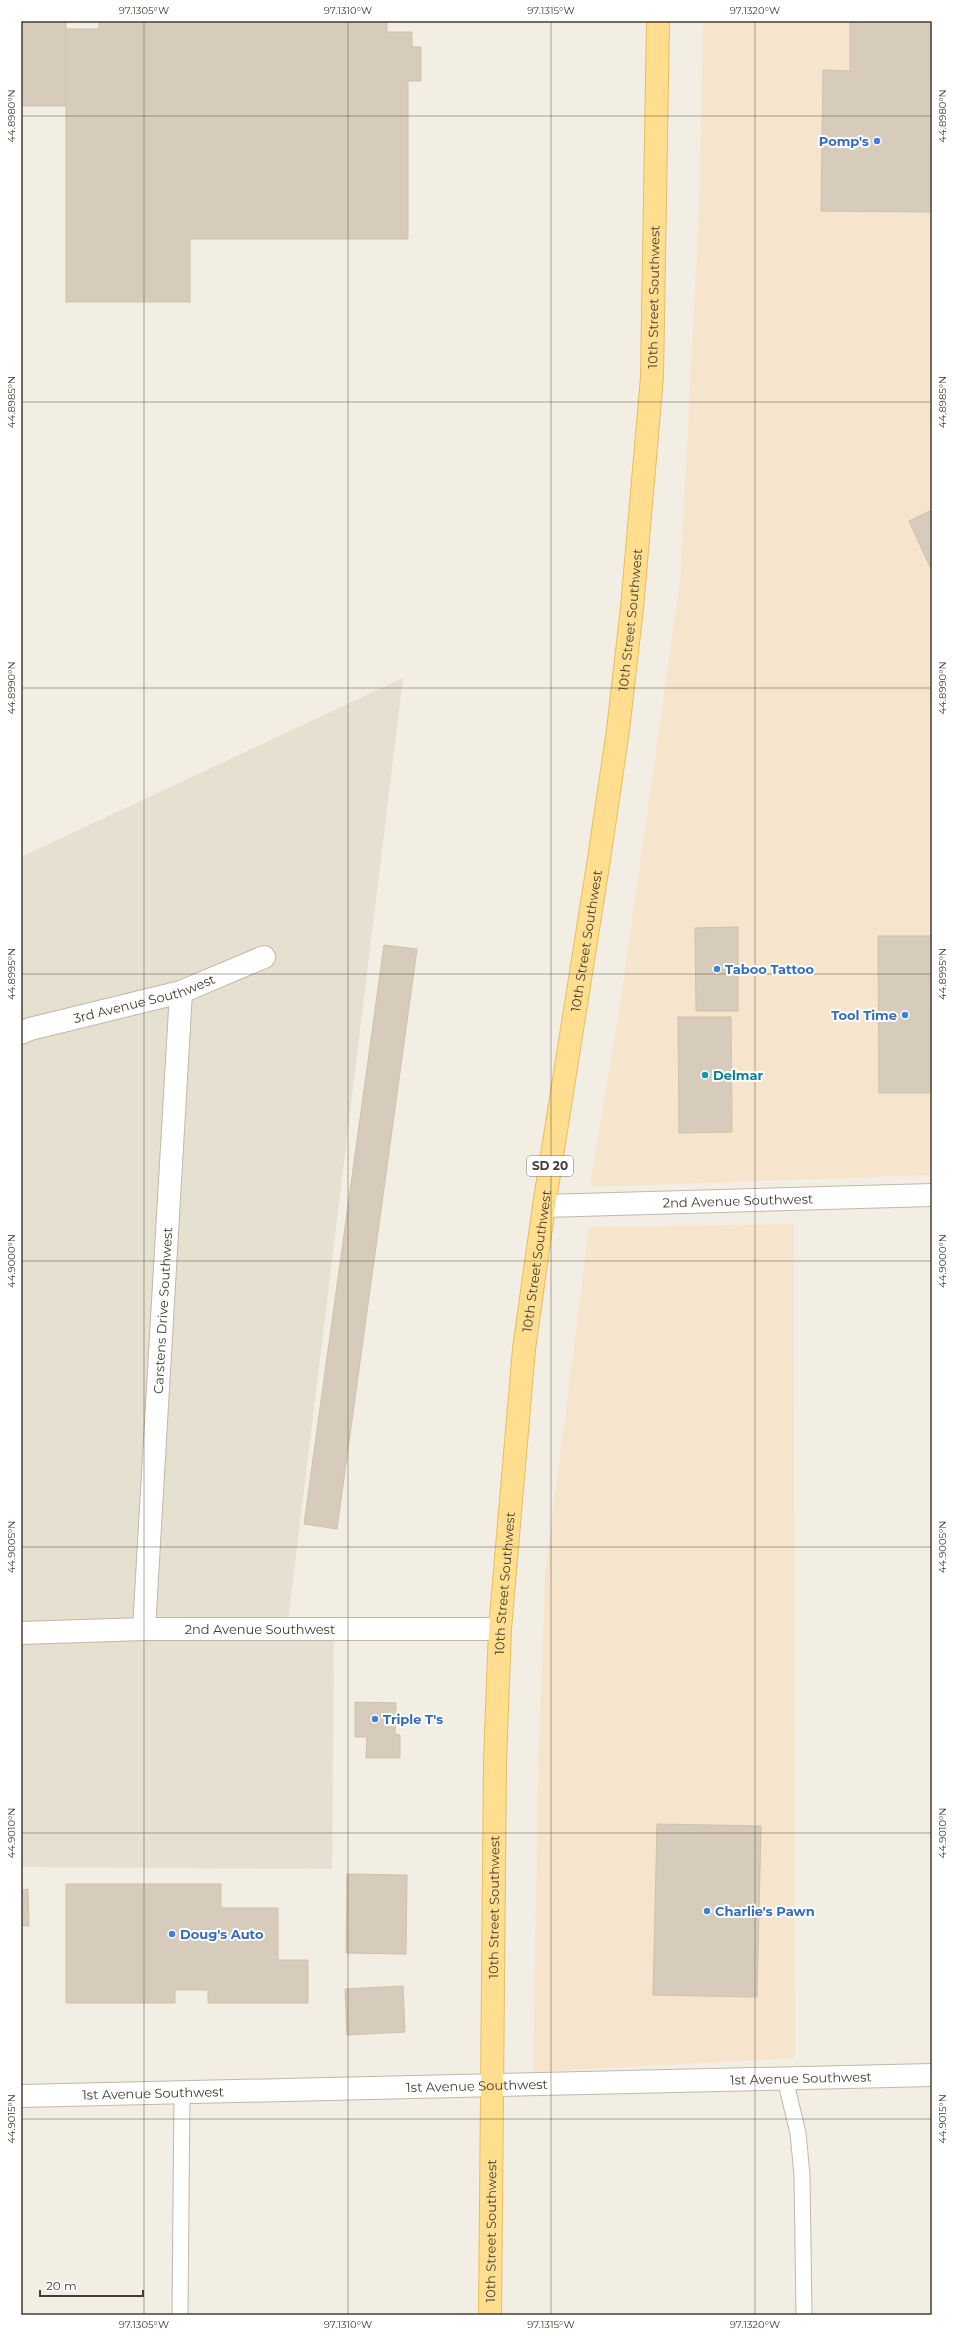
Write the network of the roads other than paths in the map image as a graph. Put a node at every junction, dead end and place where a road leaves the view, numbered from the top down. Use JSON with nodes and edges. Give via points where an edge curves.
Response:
{"nodes":[{"id":1,"x":658,"y":21,"type":"edge"},
{"id":2,"x":264,"y":957,"type":"dead end"},
{"id":3,"x":181,"y":992,"type":"junction"},
{"id":4,"x":21,"y":1033,"type":"edge"},
{"id":5,"x":932,"y":1194,"type":"edge"},
{"id":6,"x":544,"y":1206,"type":"junction"},
{"id":7,"x":144,"y":1629,"type":"junction"},
{"id":8,"x":500,"y":1629,"type":"junction"},
{"id":9,"x":21,"y":1633,"type":"edge"},
{"id":10,"x":932,"y":2075,"type":"edge"},
{"id":11,"x":785,"y":2079,"type":"junction"},
{"id":12,"x":492,"y":2086,"type":"junction"},
{"id":13,"x":182,"y":2092,"type":"junction"},
{"id":14,"x":21,"y":2096,"type":"edge"},
{"id":15,"x":180,"y":2315,"type":"edge"},
{"id":16,"x":490,"y":2315,"type":"edge"},
{"id":17,"x":804,"y":2315,"type":"edge"}],
"edges":[{"from":1,"to":6,"type":"main road","name":"10th Street Southwest","number":"SD 20","via":[[652,377],[632,608],[618,730]]},
{"from":2,"to":3,"type":"street","name":"3rd Avenue Southwest"},
{"from":3,"to":4,"type":"street","name":"3rd Avenue Southwest"},
{"from":3,"to":7,"type":"street","name":"Carstens Drive Southwest"},
{"from":5,"to":6,"type":"street","name":"2nd Avenue Southwest"},
{"from":6,"to":8,"type":"main road","name":"10th Street Southwest","number":"SD 20","via":[[524,1349]]},
{"from":7,"to":8,"type":"street","name":"2nd Avenue Southwest"},
{"from":7,"to":9,"type":"street","name":"2nd Avenue Southwest"},
{"from":8,"to":12,"type":"main road","name":"10th Street Southwest","number":"SD 20","via":[[495,1762]]},
{"from":10,"to":11,"type":"street","name":"1st Avenue Southwest"},
{"from":11,"to":12,"type":"street","name":"1st Avenue Southwest"},
{"from":11,"to":17,"type":"lane","via":[[798,2133],[802,2175]]},
{"from":12,"to":13,"type":"street","name":"1st Avenue Southwest"},
{"from":12,"to":16,"type":"main road","name":"10th Street Southwest","number":"SD 20"},
{"from":13,"to":14,"type":"street","name":"1st Avenue Southwest"},
{"from":13,"to":15,"type":"lane"}]}
